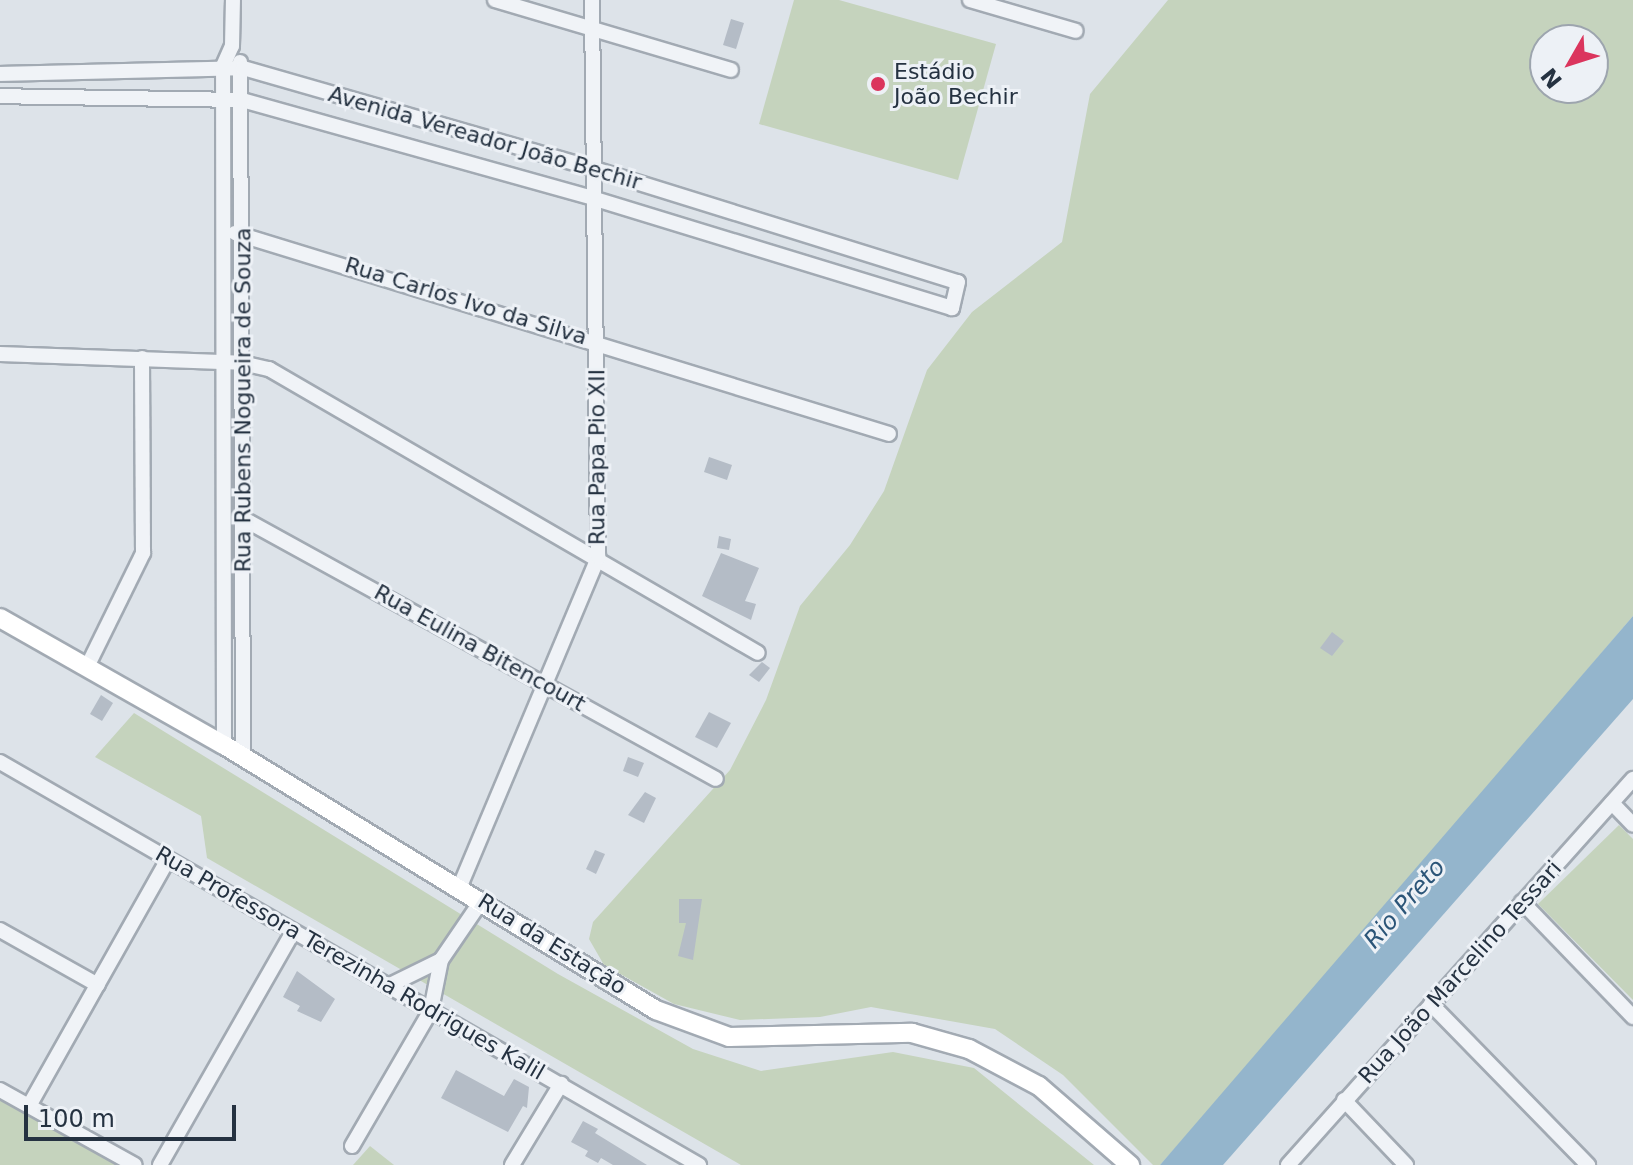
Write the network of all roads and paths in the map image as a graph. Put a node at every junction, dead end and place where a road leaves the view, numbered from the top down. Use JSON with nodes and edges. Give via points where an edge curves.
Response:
{"nodes":[{"id":1,"x":233,"y":0,"type":"edge"},
{"id":2,"x":495,"y":0,"type":"edge"},
{"id":3,"x":592,"y":0,"type":"edge"},
{"id":4,"x":970,"y":0,"type":"edge"},
{"id":5,"x":593,"y":28,"type":"junction"},
{"id":6,"x":1076,"y":31,"type":"dead end"},
{"id":7,"x":232,"y":46,"type":"junction"},
{"id":8,"x":223,"y":66,"type":"junction"},
{"id":9,"x":243,"y":68,"type":"junction"},
{"id":10,"x":731,"y":70,"type":"dead end"},
{"id":11,"x":0,"y":74,"type":"edge"},
{"id":12,"x":0,"y":96,"type":"edge"},
{"id":13,"x":224,"y":99,"type":"junction"},
{"id":14,"x":243,"y":100,"type":"junction"},
{"id":15,"x":591,"y":168,"type":"junction"},
{"id":16,"x":593,"y":198,"type":"junction"},
{"id":17,"x":225,"y":232,"type":"junction"},
{"id":18,"x":241,"y":234,"type":"junction"},
{"id":19,"x":596,"y":341,"type":"junction"},
{"id":20,"x":0,"y":354,"type":"edge"},
{"id":21,"x":142,"y":358,"type":"junction"},
{"id":22,"x":225,"y":362,"type":"junction"},
{"id":23,"x":242,"y":363,"type":"junction"},
{"id":24,"x":889,"y":434,"type":"dead end"},
{"id":25,"x":226,"y":512,"type":"junction"},
{"id":26,"x":244,"y":518,"type":"junction"},
{"id":27,"x":598,"y":557,"type":"junction"},
{"id":28,"x":0,"y":618,"type":"edge"},
{"id":29,"x":758,"y":653,"type":"dead end"},
{"id":30,"x":87,"y":667,"type":"junction"},
{"id":31,"x":547,"y":684,"type":"junction"},
{"id":32,"x":224,"y":745,"type":"junction"},
{"id":33,"x":243,"y":757,"type":"junction"},
{"id":34,"x":0,"y":762,"type":"edge"},
{"id":35,"x":716,"y":779,"type":"dead end"},
{"id":36,"x":1633,"y":779,"type":"edge"},
{"id":37,"x":1612,"y":803,"type":"junction"},
{"id":38,"x":1633,"y":825,"type":"edge"},
{"id":39,"x":168,"y":859,"type":"junction"},
{"id":40,"x":460,"y":886,"type":"junction"},
{"id":41,"x":482,"y":900,"type":"junction"},
{"id":42,"x":1522,"y":902,"type":"junction"},
{"id":43,"x":0,"y":930,"type":"edge"},
{"id":44,"x":293,"y":932,"type":"junction"},
{"id":45,"x":441,"y":960,"type":"junction"},
{"id":46,"x":98,"y":985,"type":"junction"},
{"id":47,"x":388,"y":986,"type":"junction"},
{"id":48,"x":1431,"y":1004,"type":"junction"},
{"id":49,"x":431,"y":1010,"type":"junction"},
{"id":50,"x":1633,"y":1017,"type":"edge"},
{"id":51,"x":561,"y":1084,"type":"junction"},
{"id":52,"x":0,"y":1090,"type":"edge"},
{"id":53,"x":1344,"y":1100,"type":"junction"},
{"id":54,"x":29,"y":1106,"type":"junction"},
{"id":55,"x":352,"y":1146,"type":"dead end"},
{"id":56,"x":675,"y":1158,"type":"edge"},
{"id":57,"x":1129,"y":1164,"type":"edge"},
{"id":58,"x":135,"y":1165,"type":"edge"},
{"id":59,"x":160,"y":1165,"type":"edge"},
{"id":60,"x":512,"y":1165,"type":"edge"},
{"id":61,"x":699,"y":1165,"type":"edge"},
{"id":62,"x":1288,"y":1165,"type":"edge"},
{"id":63,"x":1406,"y":1165,"type":"edge"},
{"id":64,"x":1588,"y":1165,"type":"edge"}],
"edges":[{"from":1,"to":7,"type":"street","name":"Rua Rubens Nogueira de Souza"},
{"from":2,"to":5,"type":"street"},
{"from":3,"to":5,"type":"street","name":"Rua Papa Pio XII"},
{"from":4,"to":6,"type":"street"},
{"from":5,"to":10,"type":"street"},
{"from":5,"to":15,"type":"street","name":"Rua Papa Pio XII"},
{"from":7,"to":8,"type":"street","name":"Rua Rubens Nogueira de Souza"},
{"from":7,"to":9,"type":"street","name":"Rua Rubens Nogueira de Souza"},
{"from":8,"to":9,"type":"street","name":"Avenida Vereador João Bechir"},
{"from":8,"to":11,"type":"street","name":"Avenida Vereador João Bechir"},
{"from":8,"to":13,"type":"street","name":"Rua Rubens Nogueira de Souza"},
{"from":9,"to":14,"type":"street","name":"Rua Rubens Nogueira de Souza"},
{"from":9,"to":15,"type":"street","name":"Avenida Vereador João Bechir"},
{"from":12,"to":13,"type":"street","name":"Avenida Vereador João Bechir"},
{"from":13,"to":14,"type":"street","name":"Avenida Vereador João Bechir"},
{"from":13,"to":17,"type":"street","name":"Rua Rubens Nogueira de Souza"},
{"from":14,"to":16,"type":"street","name":"Avenida Vereador João Bechir"},
{"from":14,"to":18,"type":"street","name":"Rua Rubens Nogueira de Souza"},
{"from":15,"to":16,"type":"street","name":"Rua Papa Pio XII"},
{"from":15,"to":16,"type":"street","name":"Avenida Vereador João Bechir","via":[[958,282],[952,308]]},
{"from":16,"to":19,"type":"street","name":"Rua Papa Pio XII"},
{"from":17,"to":18,"type":"street","name":"Rua Carlos Ivo da Silva"},
{"from":17,"to":22,"type":"street","name":"Rua Rubens Nogueira de Souza"},
{"from":18,"to":19,"type":"street","name":"Rua Carlos Ivo da Silva"},
{"from":18,"to":23,"type":"street","name":"Rua Rubens Nogueira de Souza"},
{"from":19,"to":24,"type":"street","name":"Rua Carlos Ivo da Silva"},
{"from":19,"to":27,"type":"street","name":"Rua Papa Pio XII"},
{"from":20,"to":21,"type":"street"},
{"from":21,"to":22,"type":"street"},
{"from":21,"to":30,"type":"street","via":[[143,553]]},
{"from":22,"to":23,"type":"street"},
{"from":22,"to":25,"type":"street","name":"Rua Rubens Nogueira de Souza"},
{"from":23,"to":26,"type":"street","name":"Rua Rubens Nogueira de Souza"},
{"from":23,"to":27,"type":"street","via":[[269,369]]},
{"from":25,"to":26,"type":"street","name":"Rua Eulina Bitencourt"},
{"from":25,"to":32,"type":"street","name":"Rua Rubens Nogueira de Souza"},
{"from":26,"to":31,"type":"street","name":"Rua Eulina Bitencourt"},
{"from":26,"to":33,"type":"street","name":"Rua Rubens Nogueira de Souza"},
{"from":27,"to":29,"type":"street"},
{"from":27,"to":31,"type":"street","name":"Rua Papa Pio XII"},
{"from":28,"to":30,"type":"main road","name":"Rua da Estação"},
{"from":30,"to":32,"type":"main road","name":"Rua da Estação"},
{"from":31,"to":35,"type":"street","name":"Rua Eulina Bitencourt"},
{"from":31,"to":40,"type":"street","name":"Rua Papa Pio XII"},
{"from":32,"to":33,"type":"main road","name":"Rua da Estação"},
{"from":33,"to":40,"type":"main road","name":"Rua da Estação"},
{"from":34,"to":39,"type":"street","name":"Rua Professora Terezinha Rodrigues Kalil"},
{"from":36,"to":37,"type":"street","name":"Rua João Marcelino Tessari"},
{"from":37,"to":38,"type":"street"},
{"from":37,"to":42,"type":"street","name":"Rua João Marcelino Tessari"},
{"from":39,"to":44,"type":"street","name":"Rua Professora Terezinha Rodrigues Kalil"},
{"from":39,"to":46,"type":"street"},
{"from":40,"to":41,"type":"main road","name":"Rua da Estação"},
{"from":41,"to":45,"type":"street"},
{"from":41,"to":57,"type":"main road","name":"Rua da Estação","via":[[656,1010],[729,1037],[912,1033],[995,1059],[1039,1086]]},
{"from":42,"to":48,"type":"street","name":"Rua João Marcelino Tessari"},
{"from":42,"to":50,"type":"street"},
{"from":43,"to":46,"type":"street"},
{"from":44,"to":47,"type":"street","name":"Rua Professora Terezinha Rodrigues Kalil"},
{"from":44,"to":59,"type":"street"},
{"from":45,"to":47,"type":"street"},
{"from":45,"to":49,"type":"street"},
{"from":46,"to":54,"type":"street"},
{"from":47,"to":49,"type":"street","name":"Rua Professora Terezinha Rodrigues Kalil"},
{"from":48,"to":53,"type":"street","name":"Rua João Marcelino Tessari"},
{"from":48,"to":64,"type":"street"},
{"from":49,"to":51,"type":"street","name":"Rua Professora Terezinha Rodrigues Kalil"},
{"from":49,"to":55,"type":"street"},
{"from":51,"to":56,"type":"street","name":"Rua Professora Terezinha Rodrigues Kalil"},
{"from":51,"to":60,"type":"street"},
{"from":52,"to":54,"type":"street"},
{"from":53,"to":62,"type":"street","name":"Rua João Marcelino Tessari"},
{"from":53,"to":63,"type":"street"},
{"from":54,"to":58,"type":"street"},
{"from":56,"to":61,"type":"street","name":"Rua Professora Terezinha Rodrigues Kalil"}]}
